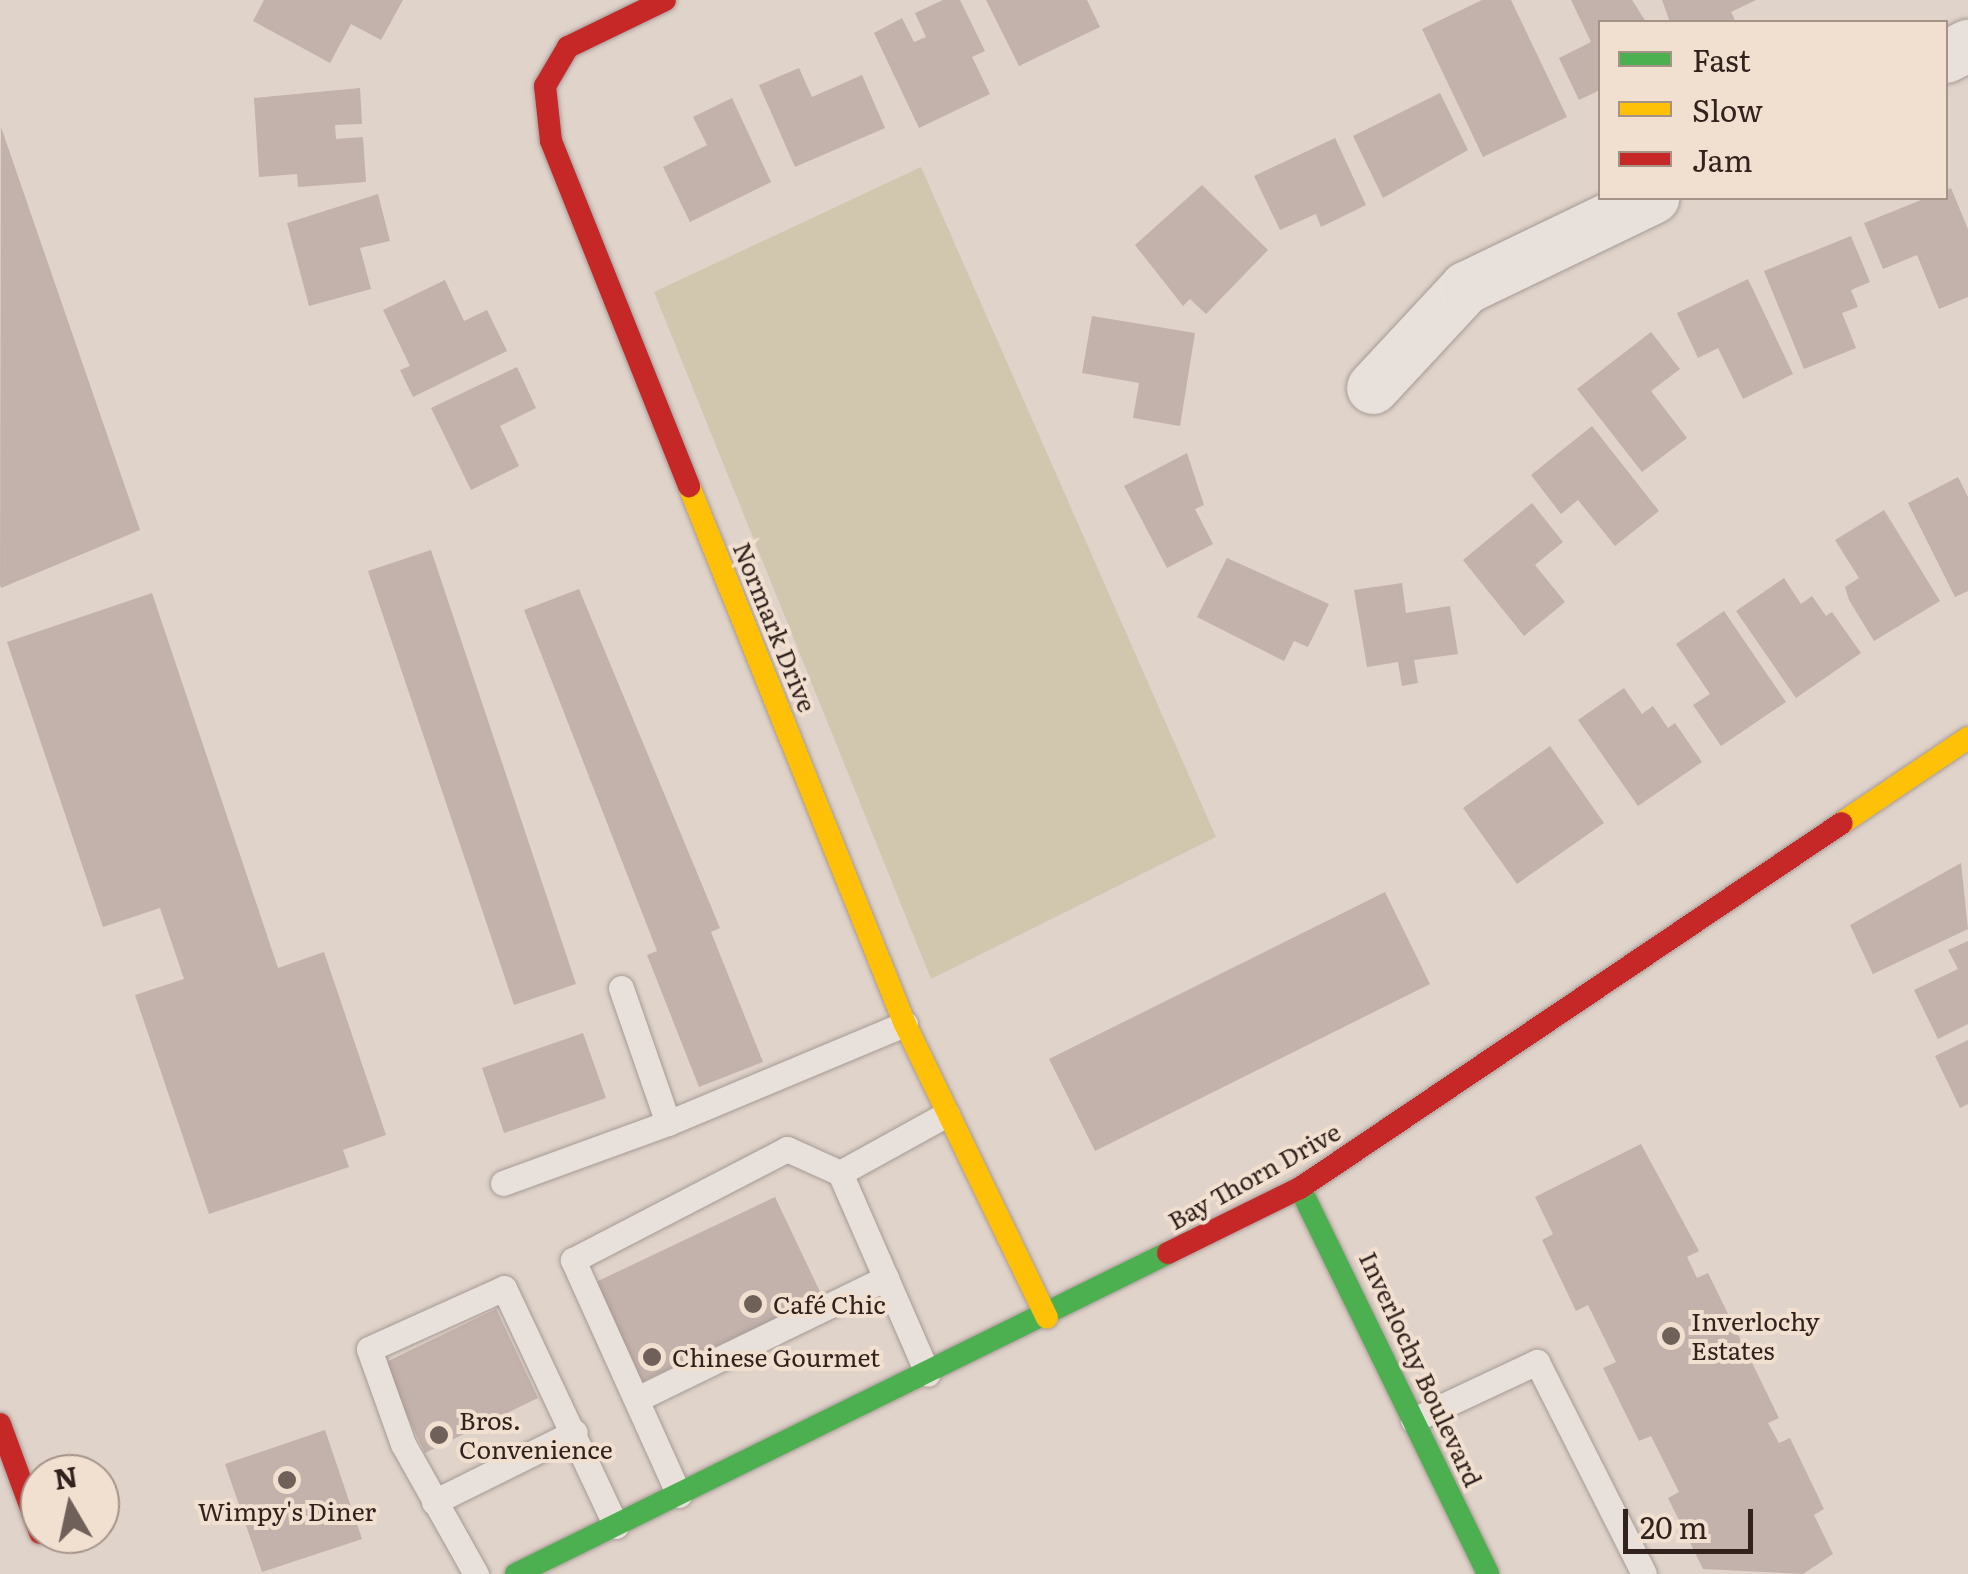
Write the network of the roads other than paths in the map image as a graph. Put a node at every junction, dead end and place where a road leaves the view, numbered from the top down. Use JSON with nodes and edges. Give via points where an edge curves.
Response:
{"nodes":[{"id":1,"x":666,"y":0,"type":"edge"},
{"id":2,"x":1650,"y":200,"type":"edge"},
{"id":3,"x":1373,"y":388,"type":"dead end"},
{"id":4,"x":1968,"y":738,"type":"edge"},
{"id":5,"x":622,"y":988,"type":"dead end"},
{"id":6,"x":905,"y":1024,"type":"junction"},
{"id":7,"x":947,"y":1114,"type":"junction"},
{"id":8,"x":668,"y":1122,"type":"junction"},
{"id":9,"x":840,"y":1173,"type":"junction"},
{"id":10,"x":503,"y":1183,"type":"dead end"},
{"id":11,"x":1300,"y":1188,"type":"junction"},
{"id":12,"x":886,"y":1278,"type":"junction"},
{"id":13,"x":1047,"y":1318,"type":"junction"},
{"id":14,"x":928,"y":1374,"type":"junction"},
{"id":15,"x":637,"y":1398,"type":"junction"},
{"id":16,"x":1412,"y":1420,"type":"junction"},
{"id":17,"x":0,"y":1424,"type":"edge"},
{"id":18,"x":575,"y":1432,"type":"junction"},
{"id":19,"x":20,"y":1478,"type":"edge"},
{"id":20,"x":680,"y":1495,"type":"junction"},
{"id":21,"x":434,"y":1502,"type":"junction"},
{"id":22,"x":616,"y":1526,"type":"junction"},
{"id":23,"x":48,"y":1554,"type":"edge"},
{"id":24,"x":50,"y":1561,"type":"dead end"},
{"id":25,"x":530,"y":1571,"type":"edge"},
{"id":26,"x":476,"y":1574,"type":"edge"},
{"id":27,"x":1488,"y":1574,"type":"edge"},
{"id":28,"x":1644,"y":1574,"type":"edge"}],
"edges":[{"from":1,"to":6,"type":"street","name":"Normark Drive","via":[[568,48],[545,86],[551,141]]},
{"from":2,"to":3,"type":"street","via":[[1466,288]]},
{"from":4,"to":11,"type":"street","name":"Bay Thorn Drive"},
{"from":5,"to":8,"type":"lane"},
{"from":6,"to":7,"type":"street","name":"Normark Drive"},
{"from":6,"to":8,"type":"lane"},
{"from":7,"to":9,"type":"lane"},
{"from":7,"to":13,"type":"street","name":"Normark Drive"},
{"from":8,"to":10,"type":"lane"},
{"from":9,"to":12,"type":"lane"},
{"from":9,"to":15,"type":"lane","via":[[786,1149],[573,1260]]},
{"from":11,"to":13,"type":"street","name":"Bay Thorn Drive"},
{"from":11,"to":16,"type":"street","name":"Inverlochy Boulevard"},
{"from":12,"to":14,"type":"lane"},
{"from":12,"to":15,"type":"lane"},
{"from":13,"to":14,"type":"street","name":"Bay Thorn Drive"},
{"from":14,"to":20,"type":"street","name":"Bay Thorn Drive"},
{"from":15,"to":20,"type":"lane"},
{"from":16,"to":27,"type":"street","name":"Inverlochy Boulevard"},
{"from":16,"to":28,"type":"lane","via":[[1537,1362]]},
{"from":17,"to":19,"type":"street"},
{"from":18,"to":21,"type":"lane"},
{"from":18,"to":21,"type":"lane","via":[[504,1288],[369,1349]]},
{"from":18,"to":22,"type":"lane"},
{"from":20,"to":22,"type":"street","name":"Bay Thorn Drive"},
{"from":21,"to":26,"type":"lane"},
{"from":22,"to":25,"type":"street","name":"Bay Thorn Drive"},
{"from":23,"to":24,"type":"street"}]}
